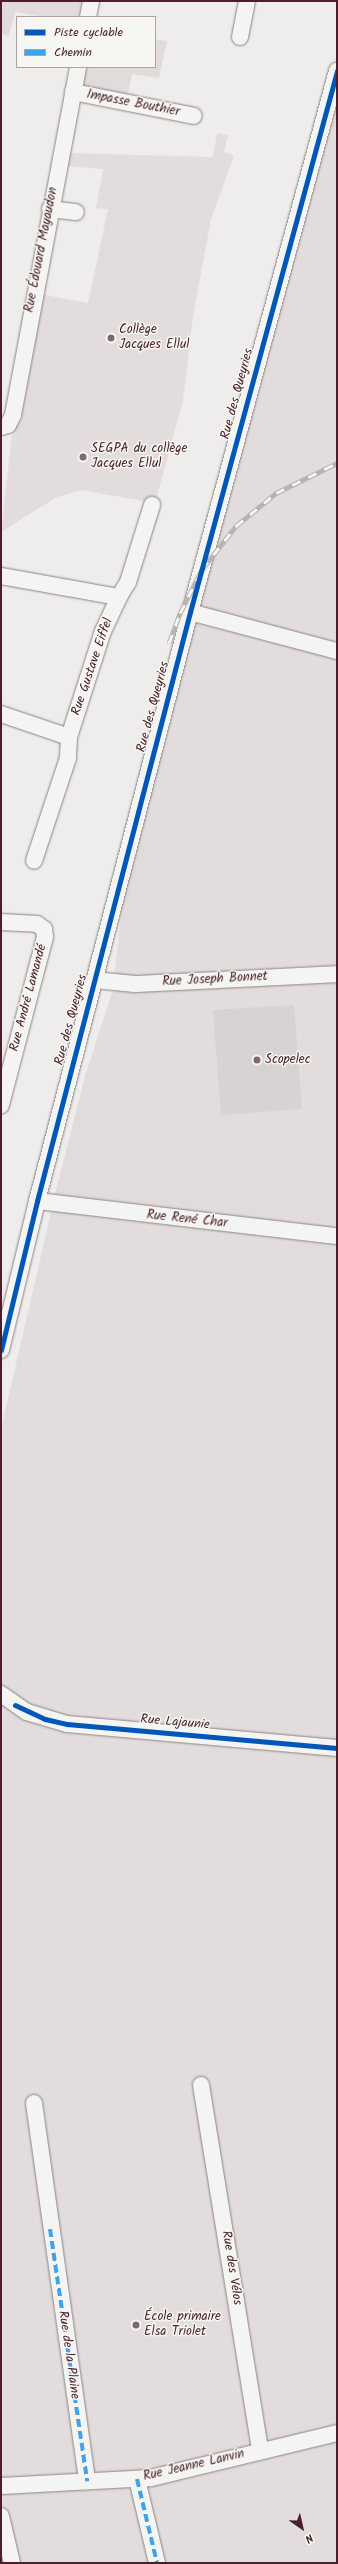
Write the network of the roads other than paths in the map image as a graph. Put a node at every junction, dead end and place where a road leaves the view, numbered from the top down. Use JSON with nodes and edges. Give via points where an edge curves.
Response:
{"nodes":[{"id":1,"x":91,"y":1,"type":"edge"},
{"id":2,"x":247,"y":1,"type":"edge"},
{"id":3,"x":88,"y":16,"type":"edge"},
{"id":4,"x":240,"y":37,"type":"dead end"},
{"id":5,"x":78,"y":68,"type":"edge"},
{"id":6,"x":337,"y":71,"type":"edge"},
{"id":7,"x":73,"y":92,"type":"junction"},
{"id":8,"x":194,"y":116,"type":"dead end"},
{"id":9,"x":50,"y":209,"type":"junction"},
{"id":10,"x":76,"y":212,"type":"dead end"},
{"id":11,"x":1,"y":427,"type":"edge"},
{"id":12,"x":152,"y":505,"type":"dead end"},
{"id":13,"x":1,"y":576,"type":"edge"},
{"id":14,"x":119,"y":598,"type":"junction"},
{"id":15,"x":190,"y":612,"type":"junction"},
{"id":16,"x":337,"y":651,"type":"edge"},
{"id":17,"x":1,"y":714,"type":"edge"},
{"id":18,"x":69,"y":738,"type":"junction"},
{"id":19,"x":34,"y":861,"type":"dead end"},
{"id":20,"x":1,"y":922,"type":"edge"},
{"id":21,"x":337,"y":974,"type":"edge"},
{"id":22,"x":94,"y":980,"type":"junction"},
{"id":23,"x":1,"y":1105,"type":"edge"},
{"id":24,"x":37,"y":1201,"type":"junction"},
{"id":25,"x":337,"y":1236,"type":"edge"},
{"id":26,"x":1,"y":1350,"type":"edge"},
{"id":27,"x":1,"y":1694,"type":"edge"},
{"id":28,"x":337,"y":1748,"type":"edge"},
{"id":29,"x":201,"y":2085,"type":"dead end"},
{"id":30,"x":34,"y":2103,"type":"dead end"},
{"id":31,"x":337,"y":2433,"type":"edge"},
{"id":32,"x":260,"y":2451,"type":"junction"},
{"id":33,"x":137,"y":2479,"type":"junction"},
{"id":34,"x":87,"y":2481,"type":"junction"},
{"id":35,"x":1,"y":2486,"type":"edge"},
{"id":36,"x":1,"y":2516,"type":"edge"},
{"id":37,"x":12,"y":2563,"type":"edge"},
{"id":38,"x":157,"y":2563,"type":"edge"}],
"edges":[{"from":1,"to":3,"type":"street"},
{"from":2,"to":4,"type":"street"},
{"from":5,"to":7,"type":"street","name":"Rue Édouard Mayaudon"},
{"from":6,"to":15,"type":"street","name":"Rue des Queyries"},
{"from":7,"to":8,"type":"street","name":"Impasse Bouthier"},
{"from":7,"to":9,"type":"street","name":"Rue Édouard Mayaudon"},
{"from":9,"to":10,"type":"street"},
{"from":9,"to":11,"type":"street","name":"Rue Édouard Mayaudon","via":[[12,415],[8,425]]},
{"from":12,"to":14,"type":"street","name":"Rue Gustave Eiffel","via":[[128,582]]},
{"from":13,"to":14,"type":"street"},
{"from":14,"to":18,"type":"street","name":"Rue Gustave Eiffel","via":[[103,631]]},
{"from":15,"to":16,"type":"street"},
{"from":15,"to":22,"type":"street","name":"Rue des Queyries"},
{"from":17,"to":18,"type":"street"},
{"from":18,"to":19,"type":"street","name":"Rue Gustave Eiffel","via":[[68,758]]},
{"from":20,"to":23,"type":"street","name":"Rue André Lamandé","via":[[37,924],[44,929],[45,937]]},
{"from":21,"to":22,"type":"street","name":"Rue Joseph Bonnet","via":[[127,984]]},
{"from":22,"to":24,"type":"street","name":"Rue des Queyries"},
{"from":24,"to":25,"type":"street","name":"Rue René Char"},
{"from":24,"to":26,"type":"street","name":"Rue des Queyries"},
{"from":27,"to":28,"type":"street","name":"Rue Lajaunie","via":[[27,1712],[67,1724]]},
{"from":29,"to":32,"type":"street","name":"Rue des Vélos"},
{"from":30,"to":34,"type":"street","name":"Rue de la Plaine"},
{"from":31,"to":32,"type":"street","name":"Rue Jeanne Lanvin"},
{"from":32,"to":33,"type":"street","name":"Rue Jeanne Lanvin","via":[[151,2478]]},
{"from":33,"to":34,"type":"street","name":"Rue Jeanne Lanvin"},
{"from":33,"to":38,"type":"street"},
{"from":34,"to":35,"type":"street","name":"Rue Jeanne Lanvin"},
{"from":36,"to":37,"type":"street"}]}
